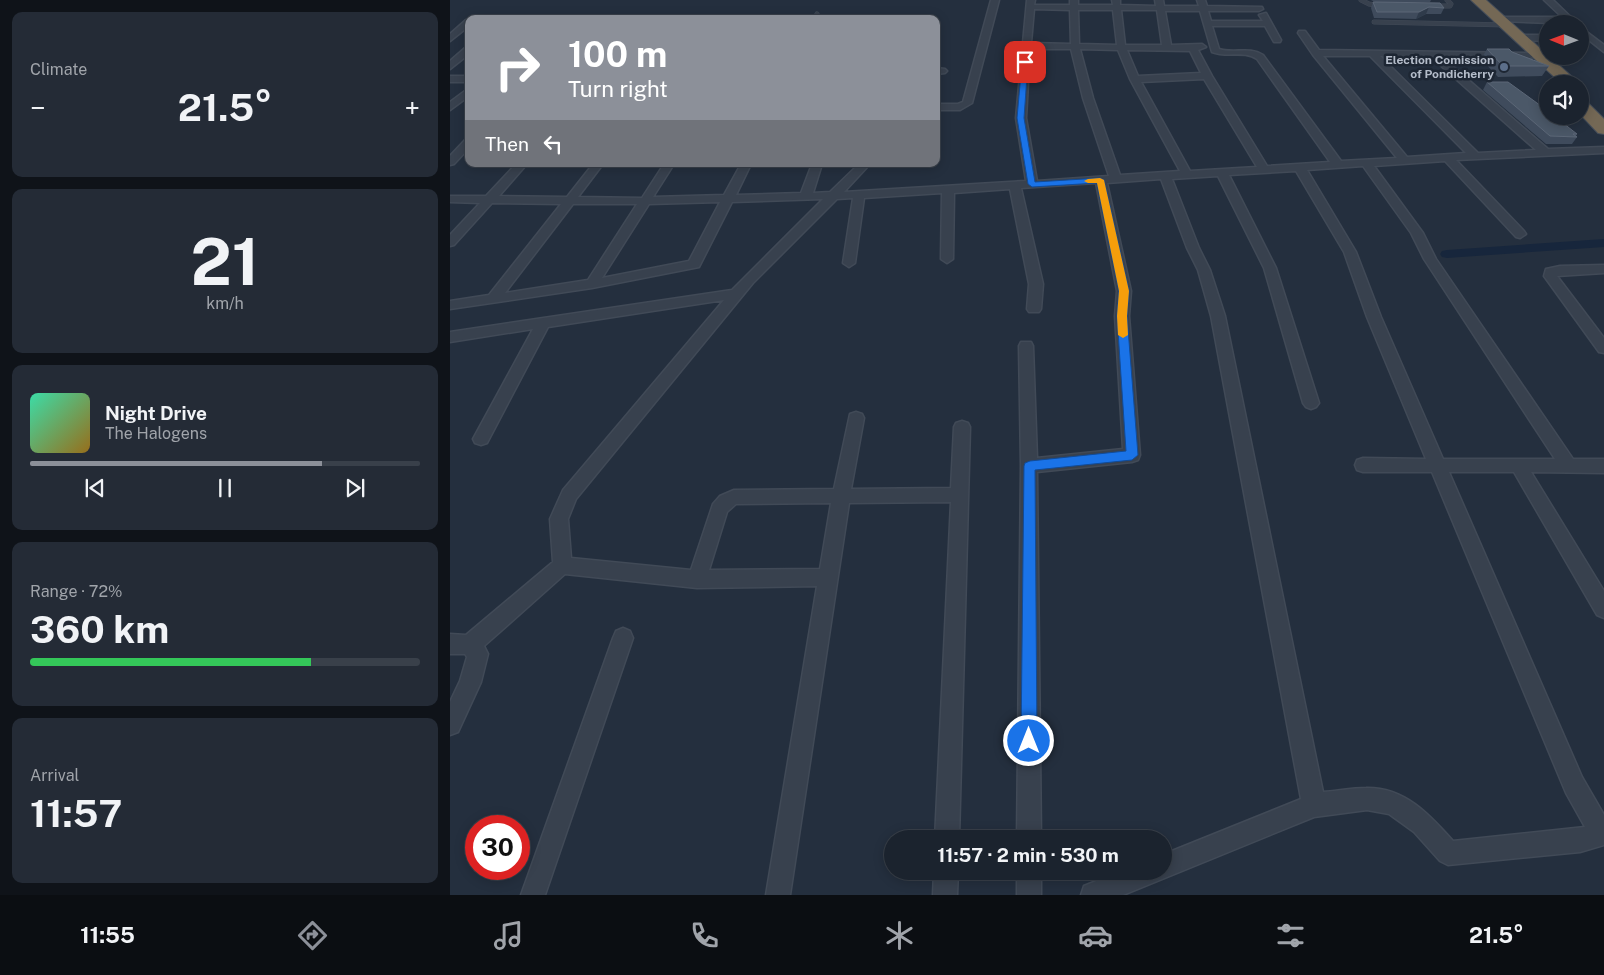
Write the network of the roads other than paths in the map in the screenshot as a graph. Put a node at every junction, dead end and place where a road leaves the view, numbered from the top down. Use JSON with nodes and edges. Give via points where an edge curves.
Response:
{"nodes":[{"id":1,"x":995,"y":0,"type":"edge"},
{"id":2,"x":1254,"y":0,"type":"edge"},
{"id":3,"x":1361,"y":0,"type":"edge"},
{"id":4,"x":1447,"y":0,"type":"edge"},
{"id":5,"x":1468,"y":0,"type":"edge"},
{"id":6,"x":1478,"y":0,"type":"edge"},
{"id":7,"x":1548,"y":0,"type":"edge"},
{"id":8,"x":1031,"y":3,"type":"edge"},
{"id":9,"x":1074,"y":4,"type":"edge"},
{"id":10,"x":1117,"y":4,"type":"edge"},
{"id":11,"x":1160,"y":4,"type":"edge"},
{"id":12,"x":1202,"y":4,"type":"edge"},
{"id":13,"x":1384,"y":6,"type":"edge"},
{"id":14,"x":1428,"y":6,"type":"edge"},
{"id":15,"x":1259,"y":9,"type":"junction"},
{"id":16,"x":1564,"y":15,"type":"edge"},
{"id":17,"x":1374,"y":22,"type":"dead end"},
{"id":18,"x":1539,"y":22,"type":"edge"},
{"id":19,"x":1207,"y":23,"type":"junction"},
{"id":20,"x":1501,"y":23,"type":"junction"},
{"id":21,"x":1267,"y":24,"type":"junction"},
{"id":22,"x":465,"y":25,"type":"edge"},
{"id":23,"x":1302,"y":33,"type":"dead end"},
{"id":24,"x":450,"y":38,"type":"edge"},
{"id":25,"x":1521,"y":38,"type":"junction"},
{"id":26,"x":1539,"y":38,"type":"edge"},
{"id":27,"x":1591,"y":39,"type":"edge"},
{"id":28,"x":1276,"y":40,"type":"dead end"},
{"id":29,"x":1027,"y":46,"type":"junction"},
{"id":30,"x":1075,"y":46,"type":"junction"},
{"id":31,"x":1121,"y":46,"type":"junction"},
{"id":32,"x":1214,"y":47,"type":"junction"},
{"id":33,"x":1167,"y":48,"type":"junction"},
{"id":34,"x":1193,"y":48,"type":"junction"},
{"id":35,"x":1604,"y":49,"type":"edge"},
{"id":36,"x":450,"y":50,"type":"edge"},
{"id":37,"x":465,"y":50,"type":"edge"},
{"id":38,"x":465,"y":53,"type":"edge"},
{"id":39,"x":1316,"y":53,"type":"junction"},
{"id":40,"x":1372,"y":53,"type":"junction"},
{"id":41,"x":1432,"y":53,"type":"junction"},
{"id":42,"x":1530,"y":55,"type":"junction"},
{"id":43,"x":450,"y":66,"type":"edge"},
{"id":44,"x":1550,"y":68,"type":"junction"},
{"id":45,"x":1554,"y":75,"type":"edge"},
{"id":46,"x":1560,"y":75,"type":"edge"},
{"id":47,"x":1207,"y":76,"type":"junction"},
{"id":48,"x":450,"y":79,"type":"edge"},
{"id":49,"x":465,"y":79,"type":"edge"},
{"id":50,"x":1135,"y":79,"type":"junction"},
{"id":51,"x":465,"y":96,"type":"edge"},
{"id":52,"x":1589,"y":100,"type":"edge"},
{"id":53,"x":940,"y":107,"type":"edge"},
{"id":54,"x":453,"y":109,"type":"edge"},
{"id":55,"x":1589,"y":113,"type":"edge"},
{"id":56,"x":1604,"y":114,"type":"edge"},
{"id":57,"x":1604,"y":128,"type":"edge"},
{"id":58,"x":465,"y":146,"type":"edge"},
{"id":59,"x":1604,"y":150,"type":"edge"},
{"id":60,"x":1546,"y":153,"type":"junction"},
{"id":61,"x":1475,"y":156,"type":"junction"},
{"id":62,"x":1448,"y":158,"type":"junction"},
{"id":63,"x":1404,"y":160,"type":"junction"},
{"id":64,"x":450,"y":162,"type":"edge"},
{"id":65,"x":1366,"y":163,"type":"junction"},
{"id":66,"x":1338,"y":165,"type":"junction"},
{"id":67,"x":519,"y":167,"type":"edge"},
{"id":68,"x":596,"y":167,"type":"edge"},
{"id":69,"x":667,"y":167,"type":"edge"},
{"id":70,"x":744,"y":167,"type":"edge"},
{"id":71,"x":816,"y":167,"type":"edge"},
{"id":72,"x":862,"y":167,"type":"edge"},
{"id":73,"x":1300,"y":168,"type":"junction"},
{"id":74,"x":1264,"y":170,"type":"junction"},
{"id":75,"x":1222,"y":173,"type":"junction"},
{"id":76,"x":1187,"y":175,"type":"junction"},
{"id":77,"x":1165,"y":176,"type":"junction"},
{"id":78,"x":1116,"y":179,"type":"junction"},
{"id":79,"x":1100,"y":180,"type":"junction"},
{"id":80,"x":1032,"y":184,"type":"junction"},
{"id":81,"x":1015,"y":186,"type":"junction"},
{"id":82,"x":948,"y":190,"type":"junction"},
{"id":83,"x":859,"y":195,"type":"junction"},
{"id":84,"x":806,"y":196,"type":"junction"},
{"id":85,"x":833,"y":196,"type":"junction"},
{"id":86,"x":450,"y":199,"type":"edge"},
{"id":87,"x":489,"y":199,"type":"junction"},
{"id":88,"x":727,"y":199,"type":"junction"},
{"id":89,"x":644,"y":201,"type":"junction"},
{"id":90,"x":569,"y":202,"type":"junction"},
{"id":91,"x":1520,"y":234,"type":"dead end"},
{"id":92,"x":450,"y":242,"type":"edge"},
{"id":93,"x":1260,"y":244,"type":"joint"},
{"id":94,"x":947,"y":259,"type":"dead end"},
{"id":95,"x":849,"y":263,"type":"dead end"},
{"id":96,"x":1604,"y":269,"type":"edge"},
{"id":97,"x":592,"y":284,"type":"junction"},
{"id":98,"x":1124,"y":291,"type":"joint"},
{"id":99,"x":735,"y":294,"type":"junction"},
{"id":100,"x":493,"y":299,"type":"junction"},
{"id":101,"x":450,"y":305,"type":"edge"},
{"id":102,"x":1034,"y":309,"type":"dead end"},
{"id":103,"x":1122,"y":316,"type":"joint"},
{"id":104,"x":543,"y":324,"type":"junction"},
{"id":105,"x":450,"y":337,"type":"edge"},
{"id":106,"x":1026,"y":346,"type":"dead end"},
{"id":107,"x":1604,"y":348,"type":"edge"},
{"id":108,"x":1311,"y":403,"type":"dead end"},
{"id":109,"x":856,"y":418,"type":"dead end"},
{"id":110,"x":962,"y":427,"type":"dead end"},
{"id":111,"x":481,"y":440,"type":"dead end"},
{"id":112,"x":1363,"y":465,"type":"dead end"},
{"id":113,"x":1437,"y":465,"type":"junction"},
{"id":114,"x":1518,"y":465,"type":"junction"},
{"id":115,"x":1030,"y":466,"type":"junction"},
{"id":116,"x":1569,"y":466,"type":"junction"},
{"id":117,"x":1604,"y":466,"type":"edge"},
{"id":118,"x":958,"y":495,"type":"junction"},
{"id":119,"x":841,"y":496,"type":"junction"},
{"id":120,"x":562,"y":565,"type":"junction"},
{"id":121,"x":829,"y":577,"type":"junction"},
{"id":122,"x":697,"y":579,"type":"junction"},
{"id":123,"x":1604,"y":609,"type":"edge"},
{"id":124,"x":623,"y":638,"type":"dead end"},
{"id":125,"x":460,"y":644,"type":"edge"},
{"id":126,"x":450,"y":724,"type":"edge"},
{"id":127,"x":1314,"y":805,"type":"junction"},
{"id":128,"x":947,"y":830,"type":"edge"},
{"id":129,"x":1029,"y":830,"type":"edge"},
{"id":130,"x":1172,"y":863,"type":"edge"},
{"id":131,"x":946,"y":880,"type":"edge"},
{"id":132,"x":1029,"y":880,"type":"edge"},
{"id":133,"x":1130,"y":880,"type":"edge"},
{"id":134,"x":533,"y":895,"type":"edge"},
{"id":135,"x":778,"y":895,"type":"edge"},
{"id":136,"x":945,"y":895,"type":"edge"},
{"id":137,"x":1029,"y":895,"type":"edge"},
{"id":138,"x":1094,"y":895,"type":"edge"}],
"edges":[{"from":1,"to":53,"type":"street","via":[[967,103],[960,107]]},
{"from":2,"to":15,"type":"street"},
{"from":3,"to":13,"type":"lane"},
{"from":4,"to":14,"type":"lane","via":[[1452,4],[1450,6]]},
{"from":5,"to":20,"type":"highway"},
{"from":6,"to":20,"type":"highway"},
{"from":7,"to":16,"type":"street"},
{"from":8,"to":9,"type":"street"},
{"from":8,"to":29,"type":"street"},
{"from":9,"to":10,"type":"street"},
{"from":9,"to":30,"type":"street"},
{"from":10,"to":11,"type":"street"},
{"from":10,"to":31,"type":"street"},
{"from":11,"to":12,"type":"street"},
{"from":11,"to":33,"type":"street"},
{"from":12,"to":15,"type":"street"},
{"from":12,"to":19,"type":"street"},
{"from":15,"to":21,"type":"street"},
{"from":17,"to":20,"type":"lane"},
{"from":18,"to":20,"type":"street"},
{"from":19,"to":21,"type":"street"},
{"from":19,"to":32,"type":"street"},
{"from":20,"to":25,"type":"highway"},
{"from":20,"to":42,"type":"highway"},
{"from":21,"to":28,"type":"street"},
{"from":22,"to":24,"type":"street"},
{"from":23,"to":39,"type":"street"},
{"from":25,"to":26,"type":"street"},
{"from":25,"to":44,"type":"highway"},
{"from":27,"to":35,"type":"street"},
{"from":29,"to":30,"type":"street"},
{"from":29,"to":80,"type":"street","via":[[1021,118]]},
{"from":30,"to":31,"type":"street"},
{"from":30,"to":78,"type":"street","via":[[1088,98]]},
{"from":31,"to":33,"type":"street"},
{"from":31,"to":50,"type":"street"},
{"from":32,"to":34,"type":"street"},
{"from":32,"to":66,"type":"street","via":[[1218,52],[1251,53],[1260,57]]},
{"from":33,"to":34,"type":"street"},
{"from":34,"to":47,"type":"street"},
{"from":36,"to":37,"type":"street"},
{"from":38,"to":43,"type":"street"},
{"from":39,"to":40,"type":"street"},
{"from":39,"to":63,"type":"street"},
{"from":40,"to":41,"type":"street"},
{"from":40,"to":61,"type":"street"},
{"from":41,"to":42,"type":"street"},
{"from":41,"to":60,"type":"street"},
{"from":42,"to":44,"type":"highway"},
{"from":44,"to":45,"type":"highway"},
{"from":44,"to":46,"type":"highway"},
{"from":47,"to":50,"type":"street"},
{"from":47,"to":74,"type":"street"},
{"from":48,"to":49,"type":"street"},
{"from":50,"to":76,"type":"street"},
{"from":51,"to":54,"type":"street"},
{"from":52,"to":56,"type":"highway"},
{"from":55,"to":57,"type":"highway"},
{"from":58,"to":64,"type":"street"},
{"from":59,"to":60,"type":"street"},
{"from":60,"to":61,"type":"street"},
{"from":61,"to":62,"type":"street"},
{"from":62,"to":63,"type":"street"},
{"from":62,"to":91,"type":"street"},
{"from":63,"to":65,"type":"street"},
{"from":65,"to":66,"type":"street"},
{"from":65,"to":116,"type":"street","via":[[1418,233],[1430,259]]},
{"from":66,"to":73,"type":"street"},
{"from":67,"to":87,"type":"street"},
{"from":68,"to":90,"type":"street"},
{"from":69,"to":89,"type":"street"},
{"from":70,"to":88,"type":"street"},
{"from":71,"to":84,"type":"street"},
{"from":72,"to":85,"type":"street"},
{"from":73,"to":74,"type":"street"},
{"from":73,"to":113,"type":"street","via":[[1350,252]]},
{"from":74,"to":75,"type":"street"},
{"from":75,"to":76,"type":"street"},
{"from":75,"to":93,"type":"street"},
{"from":76,"to":77,"type":"street"},
{"from":77,"to":78,"type":"street"},
{"from":77,"to":127,"type":"street","via":[[1204,270],[1218,316]]},
{"from":78,"to":79,"type":"street"},
{"from":79,"to":80,"type":"street"},
{"from":79,"to":98,"type":"street"},
{"from":80,"to":81,"type":"street"},
{"from":81,"to":82,"type":"street"},
{"from":81,"to":102,"type":"street","via":[[1036,284]]},
{"from":82,"to":83,"type":"street"},
{"from":82,"to":94,"type":"street"},
{"from":83,"to":85,"type":"street"},
{"from":83,"to":95,"type":"street"},
{"from":84,"to":85,"type":"street"},
{"from":84,"to":88,"type":"street"},
{"from":85,"to":99,"type":"street"},
{"from":86,"to":87,"type":"street"},
{"from":87,"to":90,"type":"street"},
{"from":87,"to":92,"type":"street"},
{"from":88,"to":89,"type":"street"},
{"from":88,"to":97,"type":"street","via":[[694,264]]},
{"from":89,"to":90,"type":"street"},
{"from":89,"to":97,"type":"street"},
{"from":90,"to":100,"type":"street"},
{"from":93,"to":108,"type":"street"},
{"from":96,"to":107,"type":"street","via":[[1560,270],[1551,272],[1550,276]]},
{"from":97,"to":100,"type":"street"},
{"from":98,"to":103,"type":"street"},
{"from":99,"to":104,"type":"street"},
{"from":99,"to":120,"type":"street","via":[[569,495],[559,519]]},
{"from":100,"to":101,"type":"street"},
{"from":103,"to":115,"type":"street","via":[[1132,455]]},
{"from":104,"to":105,"type":"street"},
{"from":104,"to":111,"type":"street"},
{"from":106,"to":115,"type":"street"},
{"from":109,"to":119,"type":"street"},
{"from":110,"to":118,"type":"street"},
{"from":112,"to":113,"type":"street"},
{"from":113,"to":114,"type":"street"},
{"from":113,"to":127,"type":"street","via":[[1574,785],[1602,834],[1580,840],[1448,853],[1422,824],[1394,803],[1367,800]]},
{"from":114,"to":116,"type":"street"},
{"from":114,"to":123,"type":"street"},
{"from":115,"to":129,"type":"street"},
{"from":116,"to":117,"type":"street"},
{"from":118,"to":119,"type":"street"},
{"from":118,"to":128,"type":"street"},
{"from":119,"to":121,"type":"street"},
{"from":119,"to":122,"type":"street","via":[[749,496],[726,501],[718,508]]},
{"from":120,"to":122,"type":"street"},
{"from":120,"to":125,"type":"street"},
{"from":121,"to":122,"type":"street"},
{"from":121,"to":135,"type":"street"},
{"from":124,"to":134,"type":"street"},
{"from":125,"to":126,"type":"street","via":[[478,654],[476,670]]},
{"from":127,"to":130,"type":"street"},
{"from":131,"to":136,"type":"street"},
{"from":132,"to":137,"type":"street"},
{"from":133,"to":138,"type":"street"}]}
